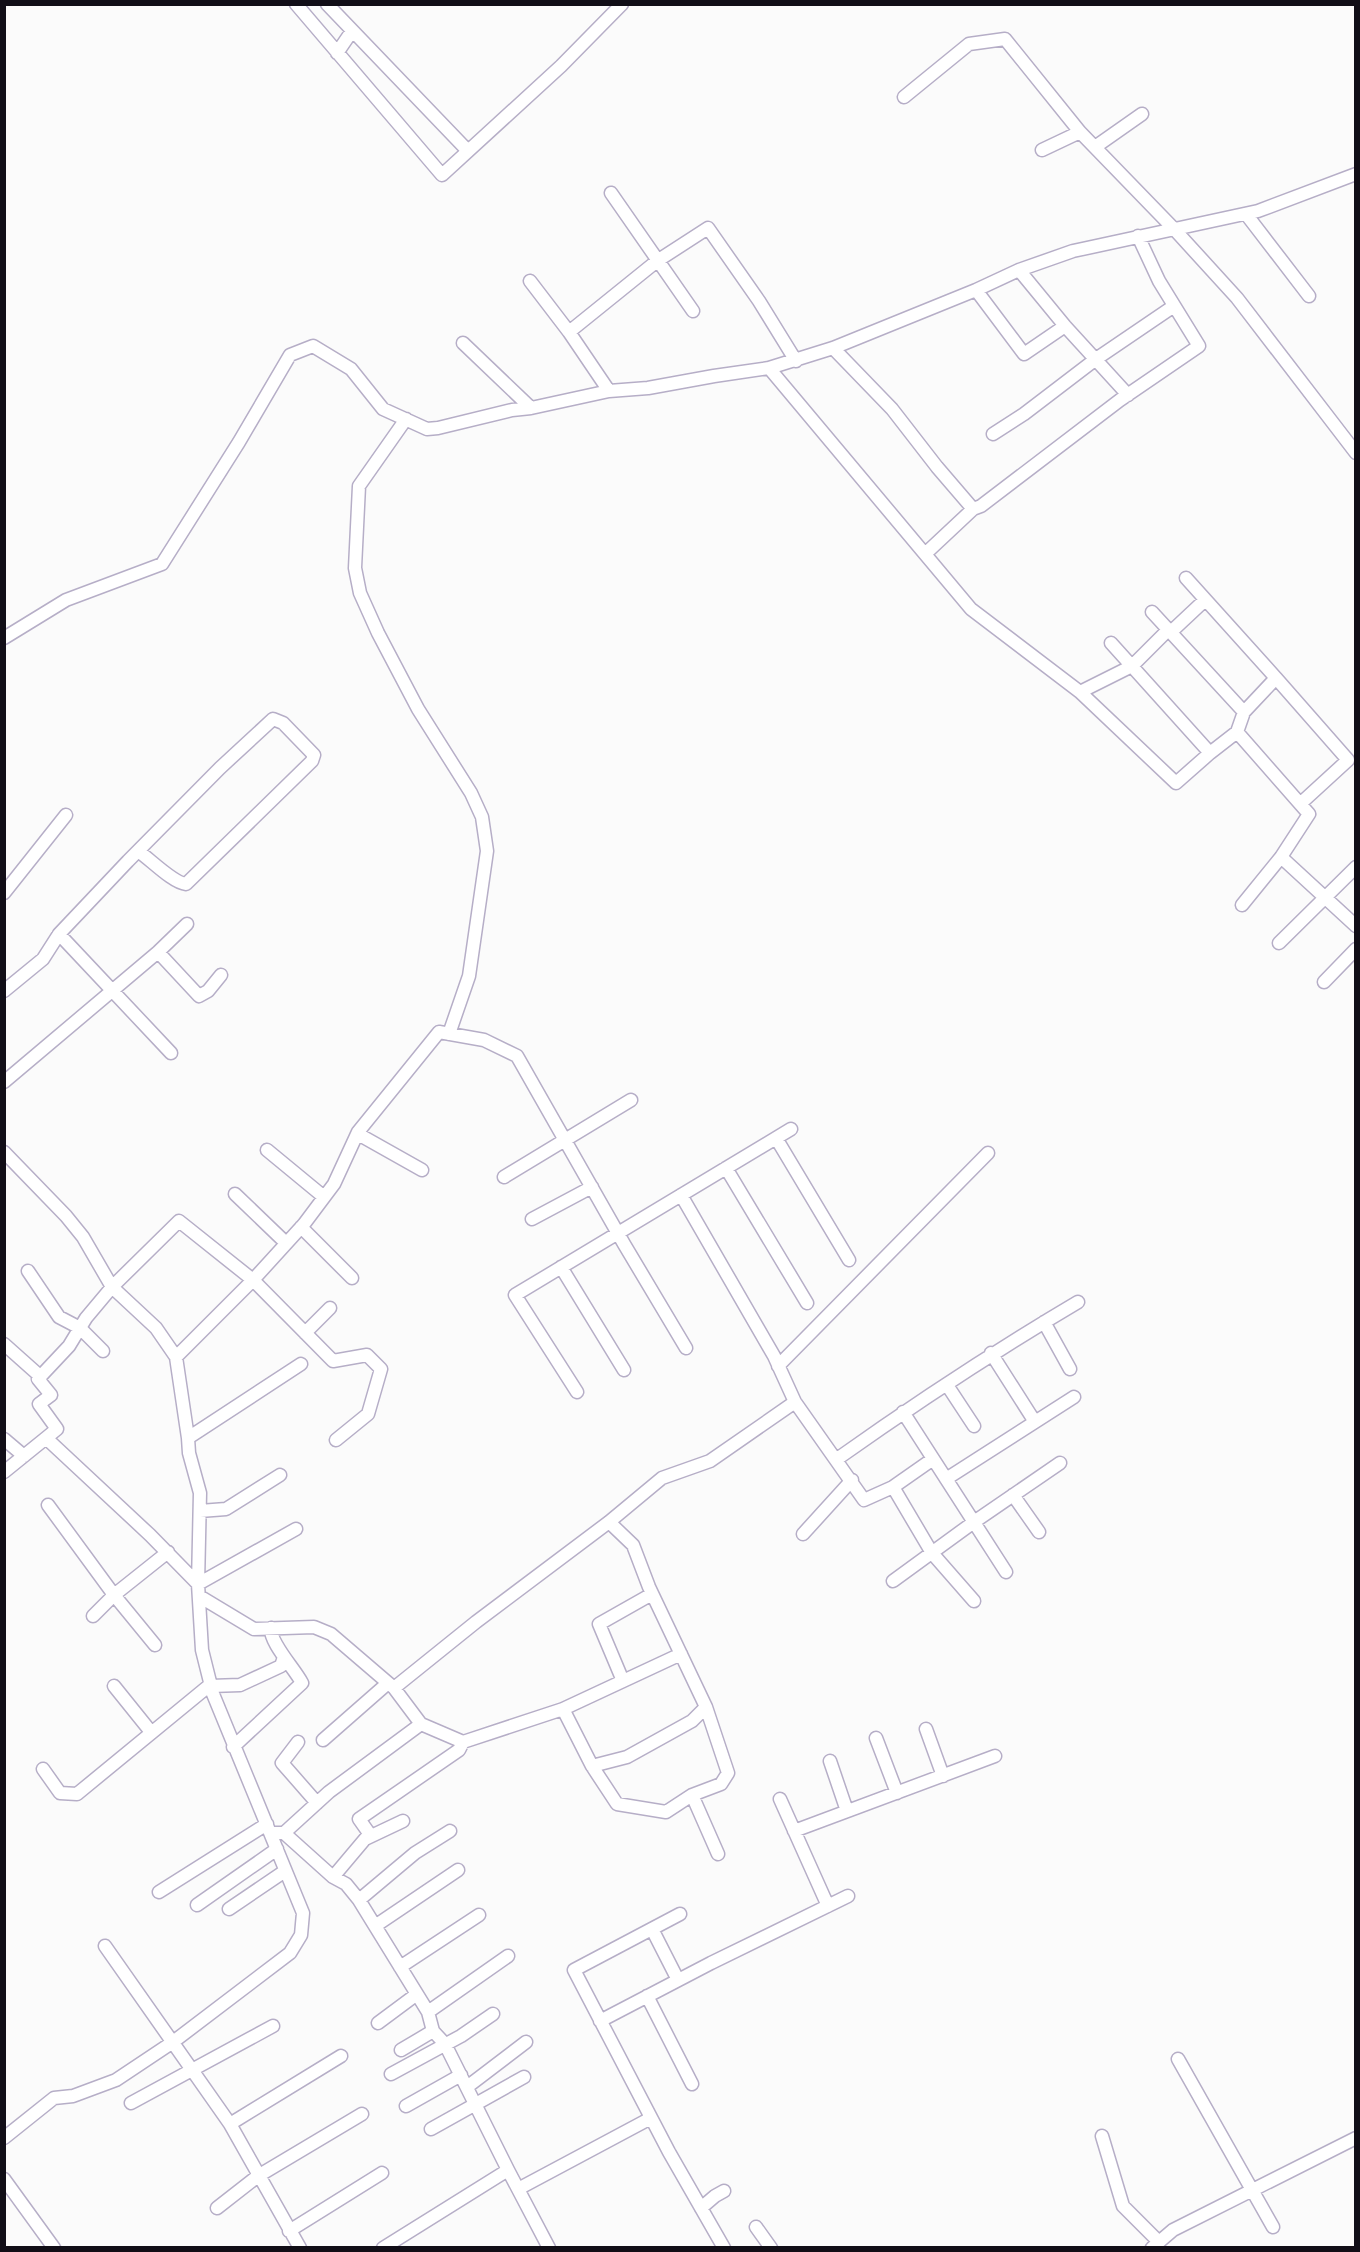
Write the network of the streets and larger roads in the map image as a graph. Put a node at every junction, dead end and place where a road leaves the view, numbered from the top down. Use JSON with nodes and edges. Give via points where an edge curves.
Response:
{"nodes":[{"id":1,"x":296,"y":4,"type":"edge"},
{"id":2,"x":327,"y":4,"type":"edge"},
{"id":3,"x":622,"y":4,"type":"edge"},
{"id":4,"x":352,"y":31,"type":"junction"},
{"id":5,"x":337,"y":53,"type":"junction"},
{"id":6,"x":904,"y":97,"type":"dead end"},
{"id":7,"x":1142,"y":114,"type":"dead end"},
{"id":8,"x":1080,"y":132,"type":"junction"},
{"id":9,"x":1095,"y":147,"type":"junction"},
{"id":10,"x":1042,"y":150,"type":"dead end"},
{"id":11,"x":468,"y":151,"type":"junction"},
{"id":12,"x":1356,"y":174,"type":"edge"},
{"id":13,"x":611,"y":193,"type":"dead end"},
{"id":14,"x":1246,"y":214,"type":"junction"},
{"id":15,"x":1174,"y":230,"type":"junction"},
{"id":16,"x":1138,"y":236,"type":"junction"},
{"id":17,"x":657,"y":261,"type":"junction"},
{"id":18,"x":1019,"y":270,"type":"junction"},
{"id":19,"x":530,"y":281,"type":"dead end"},
{"id":20,"x":976,"y":290,"type":"junction"},
{"id":21,"x":1309,"y":296,"type":"dead end"},
{"id":22,"x":1174,"y":306,"type":"junction"},
{"id":23,"x":693,"y":311,"type":"dead end"},
{"id":24,"x":1065,"y":326,"type":"junction"},
{"id":25,"x":569,"y":332,"type":"junction"},
{"id":26,"x":463,"y":343,"type":"dead end"},
{"id":27,"x":833,"y":348,"type":"junction"},
{"id":28,"x":1096,"y":359,"type":"junction"},
{"id":29,"x":796,"y":360,"type":"junction"},
{"id":30,"x":769,"y":368,"type":"junction"},
{"id":31,"x":609,"y":392,"type":"junction"},
{"id":32,"x":1128,"y":395,"type":"junction"},
{"id":33,"x":531,"y":408,"type":"junction"},
{"id":34,"x":406,"y":420,"type":"junction"},
{"id":35,"x":993,"y":434,"type":"dead end"},
{"id":36,"x":1356,"y":453,"type":"edge"},
{"id":37,"x":973,"y":509,"type":"junction"},
{"id":38,"x":925,"y":554,"type":"junction"},
{"id":39,"x":1186,"y":578,"type":"dead end"},
{"id":40,"x":1205,"y":600,"type":"junction"},
{"id":41,"x":1152,"y":612,"type":"dead end"},
{"id":42,"x":1170,"y":632,"type":"junction"},
{"id":43,"x":4,"y":638,"type":"edge"},
{"id":44,"x":1111,"y":643,"type":"dead end"},
{"id":45,"x":1132,"y":666,"type":"junction"},
{"id":46,"x":1276,"y":678,"type":"junction"},
{"id":47,"x":1080,"y":692,"type":"junction"},
{"id":48,"x":1244,"y":712,"type":"junction"},
{"id":49,"x":1237,"y":732,"type":"junction"},
{"id":50,"x":1210,"y":753,"type":"junction"},
{"id":51,"x":1300,"y":804,"type":"junction"},
{"id":52,"x":66,"y":815,"type":"dead end"},
{"id":53,"x":138,"y":851,"type":"junction"},
{"id":54,"x":1281,"y":857,"type":"junction"},
{"id":55,"x":1356,"y":867,"type":"edge"},
{"id":56,"x":4,"y":893,"type":"edge"},
{"id":57,"x":1325,"y":898,"type":"junction"},
{"id":58,"x":1242,"y":905,"type":"dead end"},
{"id":59,"x":187,"y":924,"type":"dead end"},
{"id":60,"x":1356,"y":926,"type":"edge"},
{"id":61,"x":59,"y":934,"type":"junction"},
{"id":62,"x":1279,"y":943,"type":"dead end"},
{"id":63,"x":1356,"y":949,"type":"edge"},
{"id":64,"x":158,"y":952,"type":"junction"},
{"id":65,"x":221,"y":975,"type":"dead end"},
{"id":66,"x":1324,"y":982,"type":"dead end"},
{"id":67,"x":113,"y":990,"type":"junction"},
{"id":68,"x":4,"y":991,"type":"edge"},
{"id":69,"x":449,"y":1034,"type":"junction"},
{"id":70,"x":171,"y":1053,"type":"dead end"},
{"id":71,"x":4,"y":1082,"type":"edge"},
{"id":72,"x":632,"y":1100,"type":"dead end"},
{"id":73,"x":791,"y":1129,"type":"dead end"},
{"id":74,"x":358,"y":1134,"type":"junction"},
{"id":75,"x":776,"y":1138,"type":"junction"},
{"id":76,"x":565,"y":1139,"type":"junction"},
{"id":77,"x":267,"y":1150,"type":"dead end"},
{"id":78,"x":4,"y":1152,"type":"edge"},
{"id":79,"x":988,"y":1153,"type":"dead end"},
{"id":80,"x":726,"y":1168,"type":"junction"},
{"id":81,"x":422,"y":1170,"type":"dead end"},
{"id":82,"x":504,"y":1177,"type":"dead end"},
{"id":83,"x":592,"y":1187,"type":"junction"},
{"id":84,"x":235,"y":1194,"type":"dead end"},
{"id":85,"x":681,"y":1195,"type":"junction"},
{"id":86,"x":324,"y":1197,"type":"junction"},
{"id":87,"x":532,"y":1219,"type":"dead end"},
{"id":88,"x":301,"y":1227,"type":"junction"},
{"id":89,"x":618,"y":1233,"type":"junction"},
{"id":90,"x":286,"y":1244,"type":"junction"},
{"id":91,"x":849,"y":1260,"type":"dead end"},
{"id":92,"x":561,"y":1267,"type":"junction"},
{"id":93,"x":28,"y":1271,"type":"dead end"},
{"id":94,"x":352,"y":1278,"type":"dead end"},
{"id":95,"x":253,"y":1280,"type":"junction"},
{"id":96,"x":112,"y":1287,"type":"junction"},
{"id":97,"x":1078,"y":1302,"type":"dead end"},
{"id":98,"x":807,"y":1303,"type":"dead end"},
{"id":99,"x":330,"y":1308,"type":"dead end"},
{"id":100,"x":1044,"y":1322,"type":"junction"},
{"id":101,"x":80,"y":1328,"type":"junction"},
{"id":102,"x":305,"y":1333,"type":"junction"},
{"id":103,"x":4,"y":1344,"type":"edge"},
{"id":104,"x":686,"y":1348,"type":"dead end"},
{"id":105,"x":103,"y":1350,"type":"dead end"},
{"id":106,"x":991,"y":1353,"type":"junction"},
{"id":107,"x":176,"y":1357,"type":"junction"},
{"id":108,"x":301,"y":1364,"type":"dead end"},
{"id":109,"x":778,"y":1365,"type":"junction"},
{"id":110,"x":1070,"y":1369,"type":"dead end"},
{"id":111,"x":624,"y":1370,"type":"dead end"},
{"id":112,"x":41,"y":1377,"type":"junction"},
{"id":113,"x":947,"y":1385,"type":"junction"},
{"id":114,"x":577,"y":1392,"type":"dead end"},
{"id":115,"x":1074,"y":1397,"type":"dead end"},
{"id":116,"x":795,"y":1402,"type":"junction"},
{"id":117,"x":903,"y":1412,"type":"junction"},
{"id":118,"x":1035,"y":1422,"type":"junction"},
{"id":119,"x":974,"y":1426,"type":"dead end"},
{"id":120,"x":46,"y":1438,"type":"junction"},
{"id":121,"x":188,"y":1438,"type":"junction"},
{"id":122,"x":4,"y":1439,"type":"edge"},
{"id":123,"x":336,"y":1440,"type":"dead end"},
{"id":124,"x":24,"y":1456,"type":"junction"},
{"id":125,"x":837,"y":1459,"type":"junction"},
{"id":126,"x":933,"y":1459,"type":"junction"},
{"id":127,"x":1060,"y":1463,"type":"dead end"},
{"id":128,"x":4,"y":1472,"type":"edge"},
{"id":129,"x":279,"y":1475,"type":"dead end"},
{"id":130,"x":946,"y":1479,"type":"junction"},
{"id":131,"x":852,"y":1480,"type":"junction"},
{"id":132,"x":893,"y":1487,"type":"junction"},
{"id":133,"x":1013,"y":1495,"type":"junction"},
{"id":134,"x":48,"y":1505,"type":"dead end"},
{"id":135,"x":200,"y":1511,"type":"junction"},
{"id":136,"x":609,"y":1522,"type":"junction"},
{"id":137,"x":974,"y":1522,"type":"junction"},
{"id":138,"x":296,"y":1529,"type":"dead end"},
{"id":139,"x":1039,"y":1532,"type":"dead end"},
{"id":140,"x":803,"y":1534,"type":"dead end"},
{"id":141,"x":168,"y":1552,"type":"junction"},
{"id":142,"x":932,"y":1553,"type":"junction"},
{"id":143,"x":1006,"y":1572,"type":"dead end"},
{"id":144,"x":893,"y":1581,"type":"dead end"},
{"id":145,"x":199,"y":1590,"type":"junction"},
{"id":146,"x":652,"y":1594,"type":"junction"},
{"id":147,"x":114,"y":1595,"type":"junction"},
{"id":148,"x":974,"y":1600,"type":"dead end"},
{"id":149,"x":93,"y":1616,"type":"dead end"},
{"id":150,"x":270,"y":1628,"type":"junction"},
{"id":151,"x":155,"y":1645,"type":"dead end"},
{"id":152,"x":681,"y":1654,"type":"junction"},
{"id":153,"x":284,"y":1657,"type":"junction"},
{"id":154,"x":623,"y":1681,"type":"junction"},
{"id":155,"x":211,"y":1685,"type":"junction"},
{"id":156,"x":391,"y":1685,"type":"junction"},
{"id":157,"x":114,"y":1686,"type":"dead end"},
{"id":158,"x":706,"y":1707,"type":"junction"},
{"id":159,"x":562,"y":1709,"type":"junction"},
{"id":160,"x":421,"y":1724,"type":"junction"},
{"id":161,"x":926,"y":1729,"type":"dead end"},
{"id":162,"x":151,"y":1732,"type":"junction"},
{"id":163,"x":876,"y":1738,"type":"dead end"},
{"id":164,"x":323,"y":1740,"type":"dead end"},
{"id":165,"x":298,"y":1742,"type":"dead end"},
{"id":166,"x":463,"y":1742,"type":"junction"},
{"id":167,"x":233,"y":1747,"type":"junction"},
{"id":168,"x":995,"y":1756,"type":"dead end"},
{"id":169,"x":830,"y":1761,"type":"dead end"},
{"id":170,"x":592,"y":1766,"type":"junction"},
{"id":171,"x":43,"y":1769,"type":"dead end"},
{"id":172,"x":943,"y":1776,"type":"junction"},
{"id":173,"x":897,"y":1792,"type":"junction"},
{"id":174,"x":692,"y":1795,"type":"junction"},
{"id":175,"x":780,"y":1799,"type":"dead end"},
{"id":176,"x":316,"y":1803,"type":"junction"},
{"id":177,"x":847,"y":1811,"type":"junction"},
{"id":178,"x":403,"y":1821,"type":"dead end"},
{"id":179,"x":269,"y":1829,"type":"junction"},
{"id":180,"x":450,"y":1831,"type":"dead end"},
{"id":181,"x":794,"y":1831,"type":"junction"},
{"id":182,"x":284,"y":1833,"type":"junction"},
{"id":183,"x":371,"y":1836,"type":"junction"},
{"id":184,"x":277,"y":1849,"type":"junction"},
{"id":185,"x":718,"y":1854,"type":"dead end"},
{"id":186,"x":458,"y":1870,"type":"dead end"},
{"id":187,"x":285,"y":1871,"type":"junction"},
{"id":188,"x":333,"y":1877,"type":"junction"},
{"id":189,"x":159,"y":1892,"type":"dead end"},
{"id":190,"x":848,"y":1896,"type":"dead end"},
{"id":191,"x":359,"y":1900,"type":"junction"},
{"id":192,"x":197,"y":1905,"type":"dead end"},
{"id":193,"x":828,"y":1906,"type":"junction"},
{"id":194,"x":229,"y":1909,"type":"dead end"},
{"id":195,"x":680,"y":1914,"type":"dead end"},
{"id":196,"x":479,"y":1915,"type":"dead end"},
{"id":197,"x":375,"y":1926,"type":"junction"},
{"id":198,"x":652,"y":1929,"type":"junction"},
{"id":199,"x":105,"y":1946,"type":"dead end"},
{"id":200,"x":508,"y":1956,"type":"dead end"},
{"id":201,"x":400,"y":1967,"type":"junction"},
{"id":202,"x":678,"y":1980,"type":"junction"},
{"id":203,"x":417,"y":1994,"type":"junction"},
{"id":204,"x":647,"y":1996,"type":"junction"},
{"id":205,"x":428,"y":2012,"type":"junction"},
{"id":206,"x":493,"y":2014,"type":"dead end"},
{"id":207,"x":600,"y":2021,"type":"junction"},
{"id":208,"x":378,"y":2023,"type":"dead end"},
{"id":209,"x":273,"y":2026,"type":"dead end"},
{"id":210,"x":433,"y":2031,"type":"junction"},
{"id":211,"x":172,"y":2042,"type":"junction"},
{"id":212,"x":526,"y":2042,"type":"dead end"},
{"id":213,"x":445,"y":2044,"type":"junction"},
{"id":214,"x":401,"y":2050,"type":"dead end"},
{"id":215,"x":340,"y":2056,"type":"dead end"},
{"id":216,"x":1178,"y":2059,"type":"dead end"},
{"id":217,"x":190,"y":2070,"type":"junction"},
{"id":218,"x":391,"y":2074,"type":"dead end"},
{"id":219,"x":524,"y":2077,"type":"dead end"},
{"id":220,"x":464,"y":2081,"type":"junction"},
{"id":221,"x":692,"y":2084,"type":"dead end"},
{"id":222,"x":131,"y":2103,"type":"dead end"},
{"id":223,"x":475,"y":2104,"type":"junction"},
{"id":224,"x":406,"y":2106,"type":"dead end"},
{"id":225,"x":362,"y":2114,"type":"dead end"},
{"id":226,"x":651,"y":2118,"type":"junction"},
{"id":227,"x":230,"y":2124,"type":"junction"},
{"id":228,"x":431,"y":2129,"type":"dead end"},
{"id":229,"x":1102,"y":2136,"type":"dead end"},
{"id":230,"x":4,"y":2138,"type":"edge"},
{"id":231,"x":1356,"y":2138,"type":"edge"},
{"id":232,"x":508,"y":2170,"type":"junction"},
{"id":233,"x":382,"y":2173,"type":"dead end"},
{"id":234,"x":258,"y":2176,"type":"junction"},
{"id":235,"x":4,"y":2179,"type":"edge"},
{"id":236,"x":518,"y":2188,"type":"junction"},
{"id":237,"x":1252,"y":2190,"type":"junction"},
{"id":238,"x":724,"y":2191,"type":"dead end"},
{"id":239,"x":217,"y":2208,"type":"dead end"},
{"id":240,"x":701,"y":2208,"type":"junction"},
{"id":241,"x":756,"y":2227,"type":"dead end"},
{"id":242,"x":1273,"y":2227,"type":"dead end"},
{"id":243,"x":289,"y":2231,"type":"junction"},
{"id":244,"x":1156,"y":2245,"type":"edge"},
{"id":245,"x":54,"y":2247,"type":"edge"},
{"id":246,"x":300,"y":2247,"type":"edge"},
{"id":247,"x":383,"y":2247,"type":"edge"},
{"id":248,"x":549,"y":2247,"type":"edge"},
{"id":249,"x":724,"y":2247,"type":"edge"},
{"id":250,"x":771,"y":2247,"type":"edge"}],
"edges":[{"from":1,"to":5,"type":"street"},
{"from":2,"to":4,"type":"street"},
{"from":3,"to":11,"type":"street"},
{"from":4,"to":5,"type":"street"},
{"from":4,"to":11,"type":"street"},
{"from":5,"to":11,"type":"street","via":[[442,175]]},
{"from":6,"to":8,"type":"street","via":[[969,44],[1005,39]]},
{"from":7,"to":9,"type":"street"},
{"from":8,"to":9,"type":"street"},
{"from":8,"to":10,"type":"street"},
{"from":9,"to":15,"type":"street"},
{"from":12,"to":14,"type":"street"},
{"from":13,"to":17,"type":"street"},
{"from":14,"to":15,"type":"street"},
{"from":14,"to":21,"type":"street"},
{"from":15,"to":16,"type":"street"},
{"from":15,"to":36,"type":"street","via":[[1237,298]]},
{"from":16,"to":18,"type":"street","via":[[1073,251]]},
{"from":16,"to":22,"type":"street"},
{"from":17,"to":23,"type":"street"},
{"from":17,"to":25,"type":"street"},
{"from":17,"to":29,"type":"street","via":[[708,228]]},
{"from":18,"to":20,"type":"street"},
{"from":18,"to":24,"type":"street"},
{"from":19,"to":25,"type":"street"},
{"from":20,"to":24,"type":"street","via":[[1024,354]]},
{"from":20,"to":27,"type":"street"},
{"from":22,"to":28,"type":"street"},
{"from":22,"to":32,"type":"street","via":[[1200,346]]},
{"from":24,"to":28,"type":"street"},
{"from":25,"to":31,"type":"street"},
{"from":26,"to":33,"type":"street"},
{"from":27,"to":29,"type":"street"},
{"from":27,"to":37,"type":"street","via":[[892,409]]},
{"from":28,"to":32,"type":"street"},
{"from":28,"to":35,"type":"street"},
{"from":29,"to":30,"type":"street"},
{"from":30,"to":31,"type":"street"},
{"from":30,"to":38,"type":"street"},
{"from":31,"to":33,"type":"street"},
{"from":32,"to":37,"type":"street"},
{"from":33,"to":34,"type":"street","via":[[438,428],[427,429]]},
{"from":34,"to":43,"type":"street","via":[[383,409],[351,369],[313,346],[290,355],[162,564],[66,600]]},
{"from":34,"to":69,"type":"street","via":[[359,486],[355,568],[360,593],[378,633],[418,708],[471,792],[482,818],[487,850],[469,976]]},
{"from":37,"to":38,"type":"street"},
{"from":38,"to":47,"type":"street","via":[[971,609]]},
{"from":39,"to":40,"type":"street"},
{"from":40,"to":42,"type":"street"},
{"from":40,"to":46,"type":"street"},
{"from":41,"to":42,"type":"street"},
{"from":42,"to":45,"type":"street"},
{"from":42,"to":48,"type":"street"},
{"from":44,"to":45,"type":"street"},
{"from":45,"to":47,"type":"street"},
{"from":45,"to":50,"type":"street"},
{"from":46,"to":48,"type":"street"},
{"from":46,"to":51,"type":"street","via":[[1348,760]]},
{"from":47,"to":50,"type":"street","via":[[1176,783]]},
{"from":48,"to":49,"type":"street"},
{"from":49,"to":50,"type":"street"},
{"from":49,"to":51,"type":"street"},
{"from":51,"to":54,"type":"street","via":[[1309,814]]},
{"from":52,"to":56,"type":"street"},
{"from":53,"to":53,"type":"street","via":[[273,718],[315,755],[186,884]]},
{"from":53,"to":61,"type":"street"},
{"from":54,"to":57,"type":"street"},
{"from":54,"to":58,"type":"street"},
{"from":55,"to":57,"type":"street"},
{"from":57,"to":60,"type":"street"},
{"from":57,"to":62,"type":"street"},
{"from":59,"to":64,"type":"street"},
{"from":61,"to":67,"type":"street"},
{"from":61,"to":68,"type":"street","via":[[43,959]]},
{"from":63,"to":66,"type":"street"},
{"from":64,"to":65,"type":"street","via":[[199,996]]},
{"from":64,"to":67,"type":"street"},
{"from":67,"to":70,"type":"street"},
{"from":67,"to":71,"type":"street"},
{"from":69,"to":74,"type":"street","via":[[439,1032]]},
{"from":69,"to":76,"type":"street","via":[[484,1040],[517,1056]]},
{"from":72,"to":76,"type":"street"},
{"from":73,"to":75,"type":"street"},
{"from":74,"to":81,"type":"street"},
{"from":74,"to":86,"type":"street"},
{"from":75,"to":80,"type":"street"},
{"from":75,"to":91,"type":"street"},
{"from":76,"to":82,"type":"street"},
{"from":76,"to":83,"type":"street"},
{"from":77,"to":86,"type":"street"},
{"from":78,"to":96,"type":"street","via":[[83,1237]]},
{"from":79,"to":109,"type":"street"},
{"from":80,"to":85,"type":"street"},
{"from":80,"to":98,"type":"street"},
{"from":83,"to":87,"type":"street"},
{"from":83,"to":89,"type":"street"},
{"from":84,"to":90,"type":"street"},
{"from":85,"to":89,"type":"street"},
{"from":85,"to":109,"type":"street"},
{"from":86,"to":88,"type":"street"},
{"from":88,"to":90,"type":"street"},
{"from":88,"to":94,"type":"street"},
{"from":89,"to":92,"type":"street"},
{"from":89,"to":104,"type":"street"},
{"from":90,"to":95,"type":"street"},
{"from":92,"to":111,"type":"street"},
{"from":92,"to":114,"type":"street","via":[[515,1295]]},
{"from":93,"to":101,"type":"street","via":[[59,1317]]},
{"from":95,"to":96,"type":"street","via":[[179,1221]]},
{"from":95,"to":102,"type":"street"},
{"from":95,"to":107,"type":"street"},
{"from":96,"to":101,"type":"street"},
{"from":96,"to":107,"type":"street","via":[[156,1328]]},
{"from":97,"to":100,"type":"street"},
{"from":99,"to":102,"type":"street"},
{"from":100,"to":106,"type":"street"},
{"from":100,"to":110,"type":"street"},
{"from":101,"to":105,"type":"street"},
{"from":101,"to":112,"type":"street"},
{"from":102,"to":123,"type":"street","via":[[333,1360],[367,1354],[381,1369],[368,1414]]},
{"from":103,"to":112,"type":"street"},
{"from":106,"to":113,"type":"street"},
{"from":106,"to":118,"type":"street"},
{"from":107,"to":121,"type":"street"},
{"from":108,"to":121,"type":"street"},
{"from":109,"to":116,"type":"street"},
{"from":112,"to":120,"type":"street","via":[[51,1395],[39,1404],[57,1429]]},
{"from":113,"to":117,"type":"street"},
{"from":113,"to":119,"type":"street"},
{"from":115,"to":118,"type":"street"},
{"from":116,"to":125,"type":"street"},
{"from":116,"to":136,"type":"street","via":[[710,1461],[662,1478]]},
{"from":117,"to":125,"type":"street"},
{"from":117,"to":126,"type":"street"},
{"from":118,"to":130,"type":"street"},
{"from":120,"to":124,"type":"street"},
{"from":120,"to":141,"type":"street"},
{"from":121,"to":135,"type":"street"},
{"from":122,"to":124,"type":"street"},
{"from":124,"to":128,"type":"street"},
{"from":125,"to":131,"type":"street"},
{"from":126,"to":130,"type":"street"},
{"from":126,"to":132,"type":"street"},
{"from":127,"to":133,"type":"street"},
{"from":129,"to":135,"type":"street","via":[[226,1509]]},
{"from":130,"to":137,"type":"street"},
{"from":131,"to":132,"type":"street","via":[[864,1500]]},
{"from":131,"to":140,"type":"street"},
{"from":132,"to":142,"type":"street"},
{"from":133,"to":137,"type":"street"},
{"from":133,"to":139,"type":"street"},
{"from":134,"to":147,"type":"street"},
{"from":135,"to":145,"type":"street"},
{"from":136,"to":146,"type":"street","via":[[633,1545]]},
{"from":136,"to":156,"type":"street"},
{"from":137,"to":142,"type":"street"},
{"from":137,"to":143,"type":"street"},
{"from":138,"to":145,"type":"street"},
{"from":141,"to":145,"type":"street"},
{"from":141,"to":147,"type":"street"},
{"from":142,"to":144,"type":"street"},
{"from":142,"to":148,"type":"street"},
{"from":145,"to":150,"type":"street","via":[[254,1629]]},
{"from":145,"to":155,"type":"street","via":[[202,1650]]},
{"from":146,"to":152,"type":"street"},
{"from":146,"to":154,"type":"street","via":[[599,1624]]},
{"from":147,"to":149,"type":"street"},
{"from":147,"to":151,"type":"street"},
{"from":150,"to":153,"type":"street"},
{"from":150,"to":156,"type":"street","via":[[314,1627],[331,1634]]},
{"from":152,"to":154,"type":"street"},
{"from":152,"to":158,"type":"street"},
{"from":153,"to":155,"type":"street","via":[[281,1666],[261,1677],[240,1685]]},
{"from":153,"to":167,"type":"street","via":[[302,1683]]},
{"from":154,"to":159,"type":"street"},
{"from":155,"to":162,"type":"street"},
{"from":155,"to":167,"type":"street"},
{"from":156,"to":160,"type":"street"},
{"from":156,"to":164,"type":"street"},
{"from":157,"to":162,"type":"street"},
{"from":158,"to":170,"type":"street","via":[[692,1720],[627,1757]]},
{"from":158,"to":174,"type":"street","via":[[728,1773],[721,1784]]},
{"from":159,"to":166,"type":"street"},
{"from":159,"to":170,"type":"street"},
{"from":160,"to":166,"type":"street"},
{"from":160,"to":176,"type":"street"},
{"from":161,"to":172,"type":"street"},
{"from":162,"to":171,"type":"street","via":[[77,1794],[60,1793]]},
{"from":163,"to":173,"type":"street"},
{"from":165,"to":176,"type":"street","via":[[282,1763]]},
{"from":166,"to":183,"type":"street","via":[[459,1750],[359,1819]]},
{"from":167,"to":179,"type":"street"},
{"from":168,"to":172,"type":"street"},
{"from":169,"to":177,"type":"street"},
{"from":170,"to":174,"type":"street","via":[[617,1804],[666,1812]]},
{"from":172,"to":173,"type":"street"},
{"from":173,"to":177,"type":"street"},
{"from":174,"to":185,"type":"street"},
{"from":175,"to":181,"type":"street"},
{"from":176,"to":182,"type":"street"},
{"from":177,"to":181,"type":"street"},
{"from":178,"to":183,"type":"street"},
{"from":179,"to":182,"type":"street"},
{"from":179,"to":184,"type":"street"},
{"from":179,"to":189,"type":"street"},
{"from":180,"to":191,"type":"street","via":[[415,1853]]},
{"from":181,"to":193,"type":"street"},
{"from":182,"to":188,"type":"street"},
{"from":183,"to":188,"type":"street"},
{"from":184,"to":187,"type":"street"},
{"from":184,"to":192,"type":"street"},
{"from":186,"to":197,"type":"street"},
{"from":187,"to":194,"type":"street"},
{"from":187,"to":211,"type":"street","via":[[303,1913],[302,1935],[290,1953]]},
{"from":188,"to":191,"type":"street","via":[[346,1884]]},
{"from":190,"to":193,"type":"street"},
{"from":191,"to":197,"type":"street"},
{"from":193,"to":202,"type":"street"},
{"from":195,"to":198,"type":"street"},
{"from":196,"to":201,"type":"street"},
{"from":197,"to":201,"type":"street"},
{"from":198,"to":202,"type":"street"},
{"from":198,"to":207,"type":"street","via":[[574,1970]]},
{"from":199,"to":211,"type":"street"},
{"from":200,"to":205,"type":"street"},
{"from":201,"to":203,"type":"street"},
{"from":202,"to":204,"type":"street"},
{"from":203,"to":205,"type":"street"},
{"from":203,"to":208,"type":"street"},
{"from":204,"to":207,"type":"street"},
{"from":204,"to":221,"type":"street"},
{"from":205,"to":210,"type":"street"},
{"from":206,"to":213,"type":"street"},
{"from":207,"to":226,"type":"street"},
{"from":209,"to":217,"type":"street"},
{"from":210,"to":213,"type":"street"},
{"from":210,"to":214,"type":"street"},
{"from":211,"to":217,"type":"street"},
{"from":211,"to":230,"type":"street","via":[[116,2080],[73,2096],[54,2098]]},
{"from":212,"to":220,"type":"street"},
{"from":213,"to":218,"type":"street"},
{"from":213,"to":220,"type":"street"},
{"from":215,"to":227,"type":"street"},
{"from":216,"to":237,"type":"street"},
{"from":217,"to":222,"type":"street"},
{"from":217,"to":227,"type":"street"},
{"from":219,"to":223,"type":"street"},
{"from":220,"to":223,"type":"street"},
{"from":220,"to":224,"type":"street"},
{"from":223,"to":228,"type":"street"},
{"from":223,"to":232,"type":"street"},
{"from":225,"to":234,"type":"street"},
{"from":226,"to":236,"type":"street"},
{"from":226,"to":240,"type":"street"},
{"from":227,"to":234,"type":"street"},
{"from":229,"to":244,"type":"street","via":[[1123,2206]]},
{"from":231,"to":237,"type":"street"},
{"from":232,"to":236,"type":"street"},
{"from":232,"to":247,"type":"street"},
{"from":233,"to":243,"type":"street"},
{"from":234,"to":239,"type":"street"},
{"from":234,"to":243,"type":"street"},
{"from":235,"to":245,"type":"street"},
{"from":236,"to":248,"type":"street"},
{"from":237,"to":242,"type":"street"},
{"from":237,"to":244,"type":"street","via":[[1173,2230]]},
{"from":238,"to":240,"type":"street"},
{"from":240,"to":249,"type":"street"},
{"from":241,"to":250,"type":"street"},
{"from":243,"to":246,"type":"street"}]}
